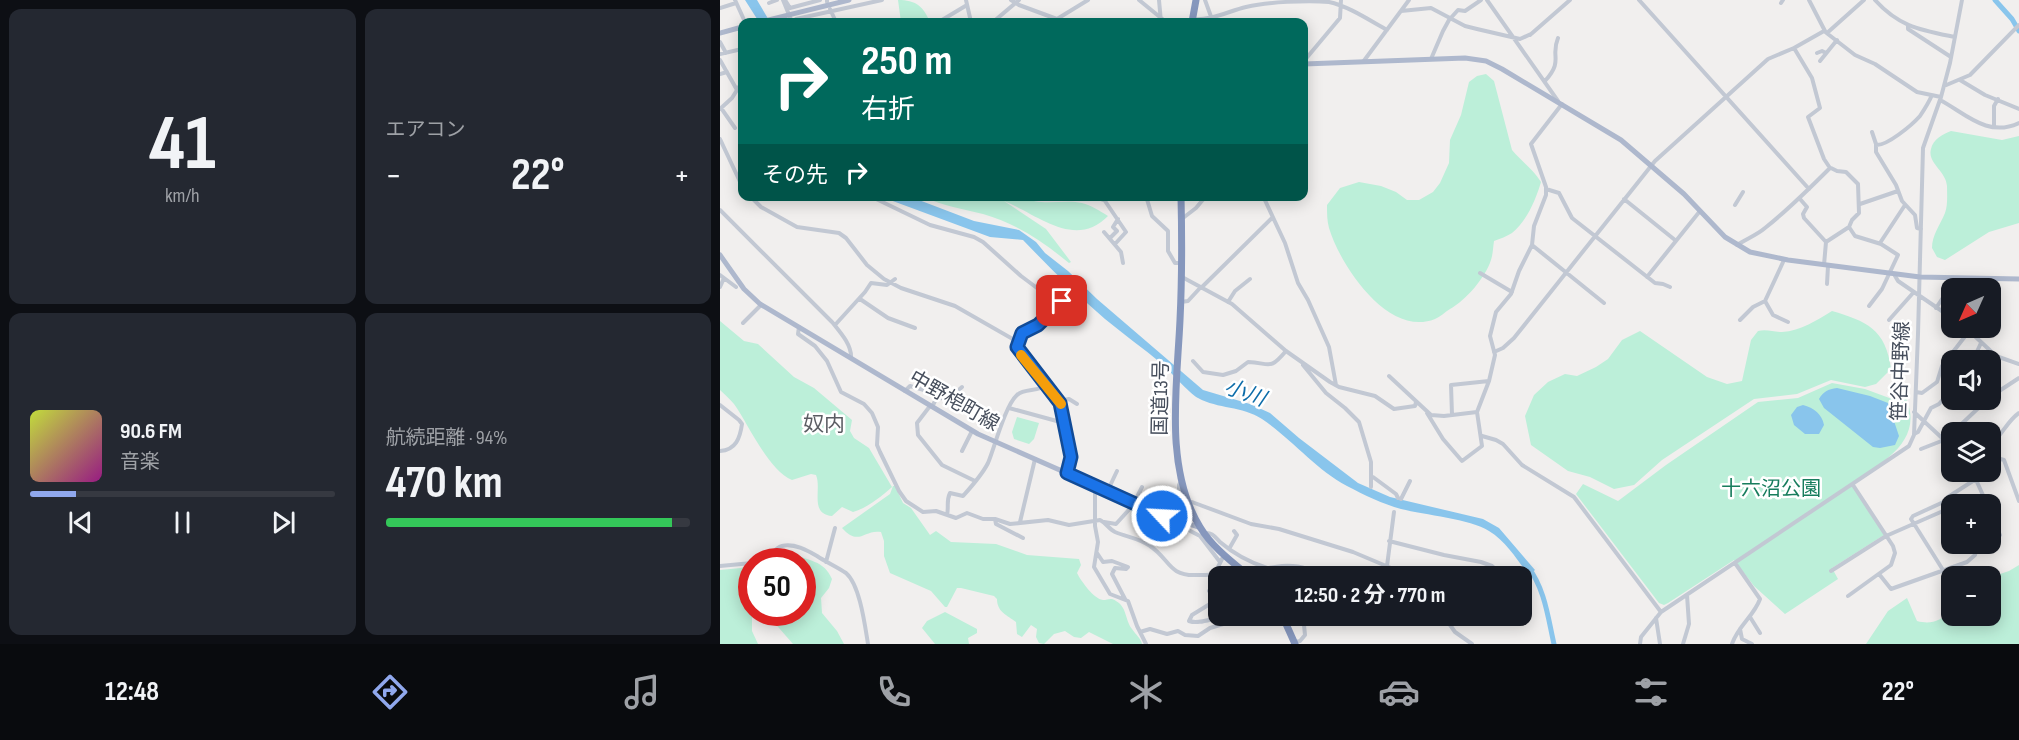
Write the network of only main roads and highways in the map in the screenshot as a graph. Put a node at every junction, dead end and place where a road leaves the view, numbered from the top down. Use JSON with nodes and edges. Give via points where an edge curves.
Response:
{"nodes":[{"id":1,"x":849,"y":0,"type":"edge"},
{"id":2,"x":1196,"y":0,"type":"edge"},
{"id":3,"x":780,"y":18,"type":"edge"},
{"id":4,"x":1193,"y":18,"type":"edge"},
{"id":5,"x":738,"y":28,"type":"edge"},
{"id":6,"x":720,"y":33,"type":"edge"},
{"id":7,"x":1308,"y":63,"type":"edge"},
{"id":8,"x":1181,"y":201,"type":"edge"},
{"id":9,"x":720,"y":255,"type":"edge"},
{"id":10,"x":2019,"y":279,"type":"edge"},
{"id":11,"x":1203,"y":531,"type":"junction"},
{"id":12,"x":1237,"y":566,"type":"edge"},
{"id":13,"x":1288,"y":626,"type":"edge"},
{"id":14,"x":1298,"y":643,"type":"edge"}],
"edges":[{"from":1,"to":3,"type":"main road"},
{"from":2,"to":4,"type":"highway"},
{"from":5,"to":6,"type":"main road"},
{"from":7,"to":10,"type":"main road","via":[[1465,58],[1486,61],[1610,132],[1651,165],[1721,233],[1754,254],[1920,277]]},
{"from":8,"to":11,"type":"highway","name":"国道13号","via":[[1177,452],[1186,498]]},
{"from":9,"to":11,"type":"main road","name":"中野梍町線","via":[[735,284],[749,295],[972,431]]},
{"from":11,"to":12,"type":"highway","name":"国道13号"},
{"from":13,"to":14,"type":"highway"}]}
